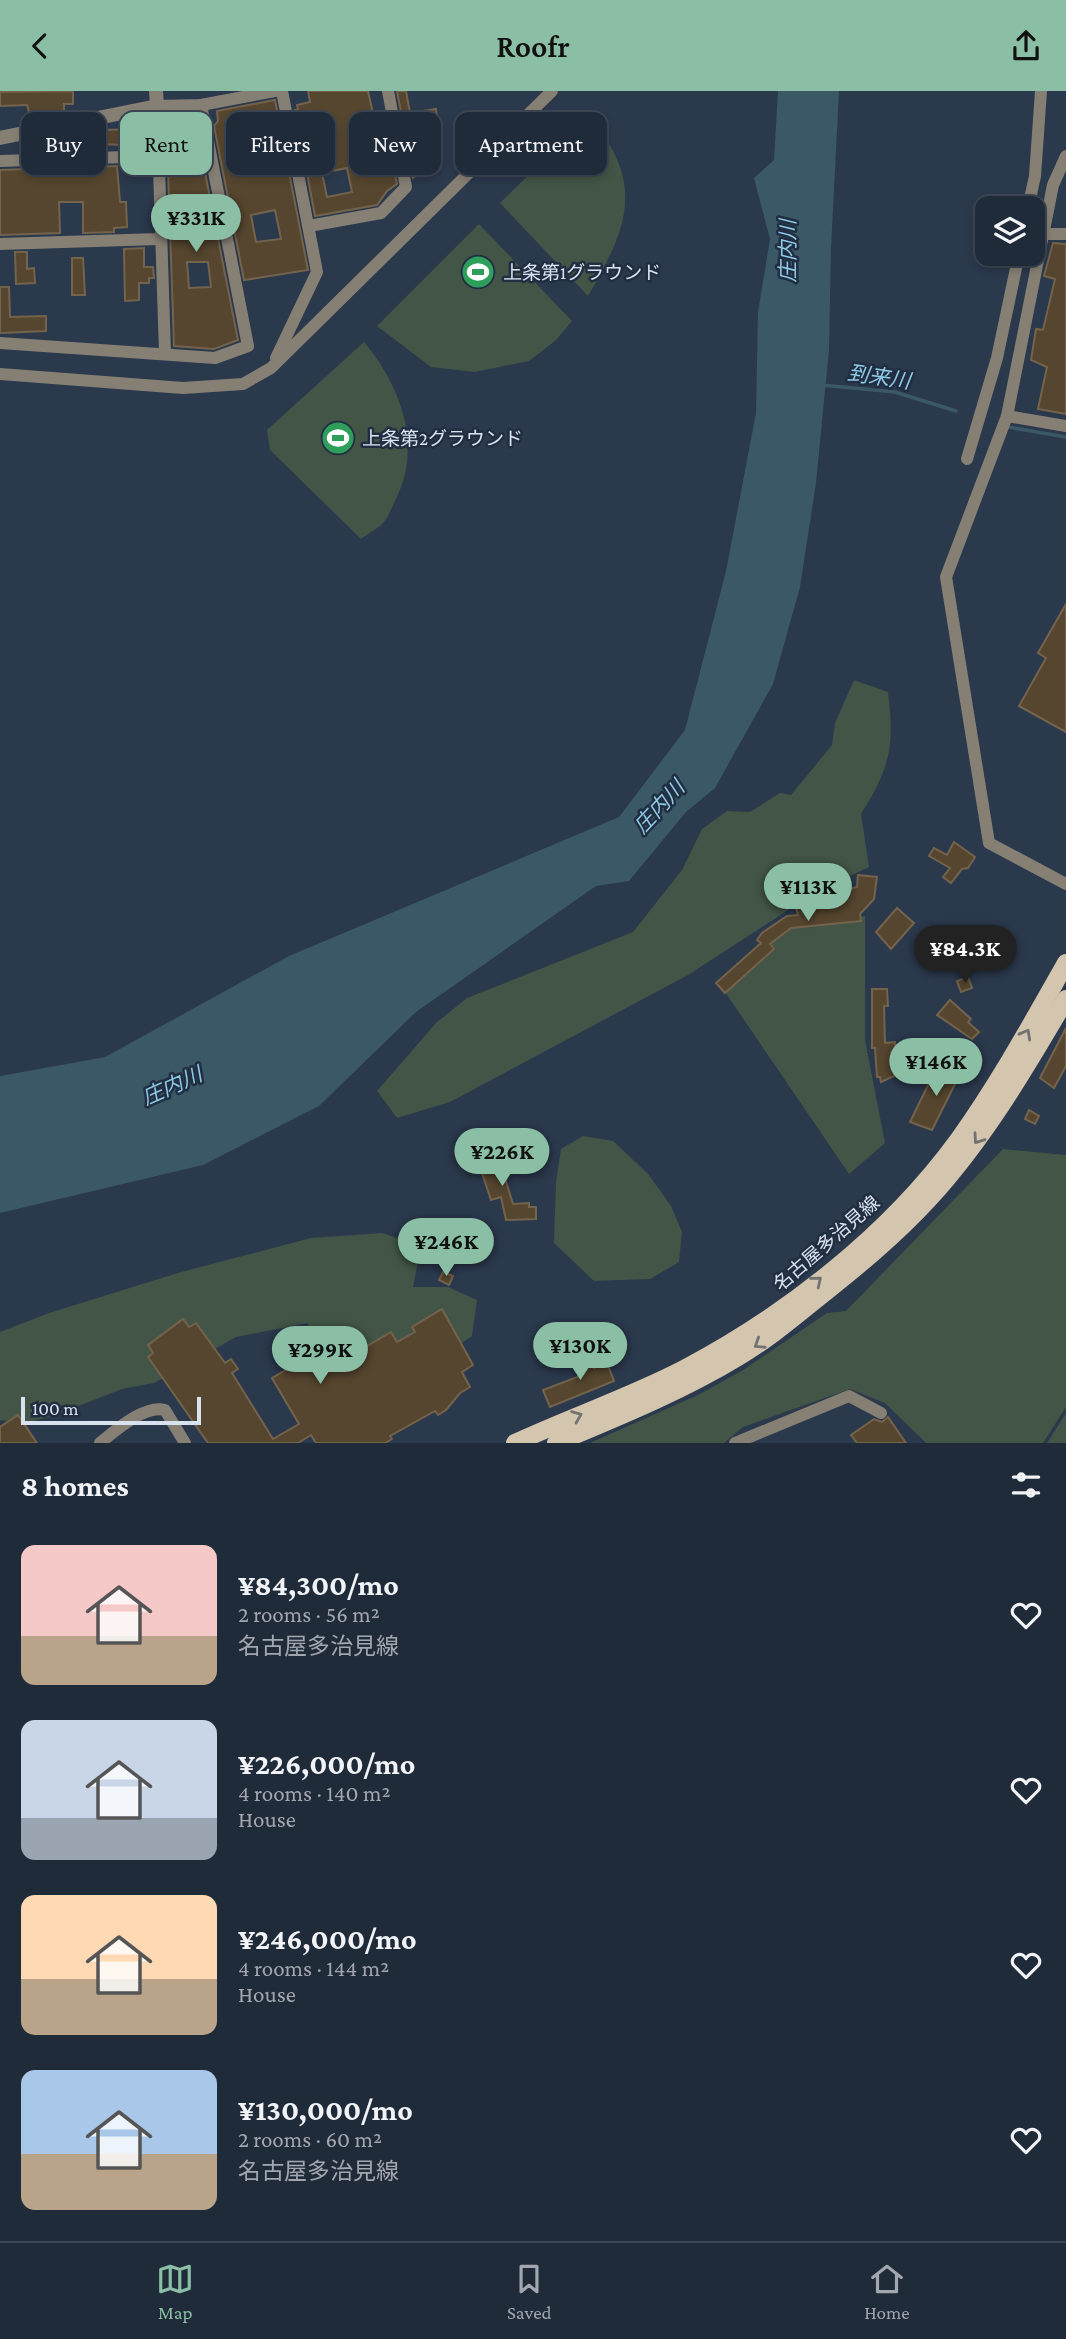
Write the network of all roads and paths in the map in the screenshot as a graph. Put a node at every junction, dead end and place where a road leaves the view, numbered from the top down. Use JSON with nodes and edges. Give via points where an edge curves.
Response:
{"nodes":[{"id":1,"x":275,"y":91,"type":"edge"},
{"id":2,"x":282,"y":91,"type":"edge"},
{"id":3,"x":388,"y":91,"type":"edge"},
{"id":4,"x":552,"y":91,"type":"edge"},
{"id":5,"x":1041,"y":91,"type":"edge"},
{"id":6,"x":157,"y":98,"type":"edge"},
{"id":7,"x":201,"y":105,"type":"junction"},
{"id":8,"x":0,"y":138,"type":"edge"},
{"id":9,"x":1066,"y":156,"type":"edge"},
{"id":10,"x":120,"y":157,"type":"edge"},
{"id":11,"x":0,"y":162,"type":"edge"},
{"id":12,"x":157,"y":175,"type":"edge"},
{"id":13,"x":1031,"y":196,"type":"edge"},
{"id":14,"x":309,"y":226,"type":"junction"},
{"id":15,"x":1045,"y":229,"type":"edge"},
{"id":16,"x":1045,"y":235,"type":"edge"},
{"id":17,"x":1066,"y":235,"type":"edge"},
{"id":18,"x":159,"y":239,"type":"junction"},
{"id":19,"x":0,"y":244,"type":"edge"},
{"id":20,"x":1015,"y":266,"type":"edge"},
{"id":21,"x":1038,"y":266,"type":"edge"},
{"id":22,"x":0,"y":343,"type":"edge"},
{"id":23,"x":165,"y":353,"type":"junction"},
{"id":24,"x":271,"y":368,"type":"junction"},
{"id":25,"x":0,"y":374,"type":"edge"},
{"id":26,"x":1007,"y":416,"type":"junction"},
{"id":27,"x":1066,"y":426,"type":"edge"},
{"id":28,"x":967,"y":459,"type":"dead end"},
{"id":29,"x":1066,"y":884,"type":"edge"},
{"id":30,"x":1066,"y":963,"type":"edge"},
{"id":31,"x":1066,"y":999,"type":"edge"},
{"id":32,"x":881,"y":1413,"type":"dead end"},
{"id":33,"x":100,"y":1443,"type":"edge"},
{"id":34,"x":184,"y":1443,"type":"edge"},
{"id":35,"x":515,"y":1443,"type":"edge"},
{"id":36,"x":556,"y":1443,"type":"edge"},
{"id":37,"x":735,"y":1443,"type":"edge"}],
"edges":[{"from":1,"to":7,"type":"street"},
{"from":2,"to":14,"type":"street"},
{"from":3,"to":14,"type":"street","via":[[406,187],[381,213]]},
{"from":4,"to":24,"type":"street"},
{"from":5,"to":13,"type":"street"},
{"from":6,"to":7,"type":"street"},
{"from":6,"to":8,"type":"street"},
{"from":7,"to":23,"type":"street","via":[[248,346],[215,358]]},
{"from":9,"to":15,"type":"street","via":[[1053,185]]},
{"from":10,"to":11,"type":"street"},
{"from":12,"to":18,"type":"street"},
{"from":14,"to":24,"type":"street","via":[[317,272]]},
{"from":16,"to":17,"type":"street"},
{"from":18,"to":19,"type":"street"},
{"from":18,"to":23,"type":"street"},
{"from":20,"to":28,"type":"street"},
{"from":21,"to":26,"type":"street"},
{"from":22,"to":23,"type":"street"},
{"from":24,"to":25,"type":"street","via":[[243,384],[183,388]]},
{"from":26,"to":27,"type":"street"},
{"from":26,"to":29,"type":"street","via":[[946,577],[989,843]]},
{"from":35,"to":30,"type":"main road","name":"名古屋多治見線","one_way":true,"via":[[706,1357],[779,1311],[867,1239],[957,1141],[1008,1066]]},
{"from":31,"to":36,"type":"main road","name":"名古屋多治見線","one_way":true,"via":[[1018,1082],[972,1147],[930,1199],[879,1250],[738,1357],[679,1389]]},
{"from":32,"to":37,"type":"street","via":[[849,1396]]},
{"from":33,"to":34,"type":"street","via":[[158,1409],[165,1411]]}]}
